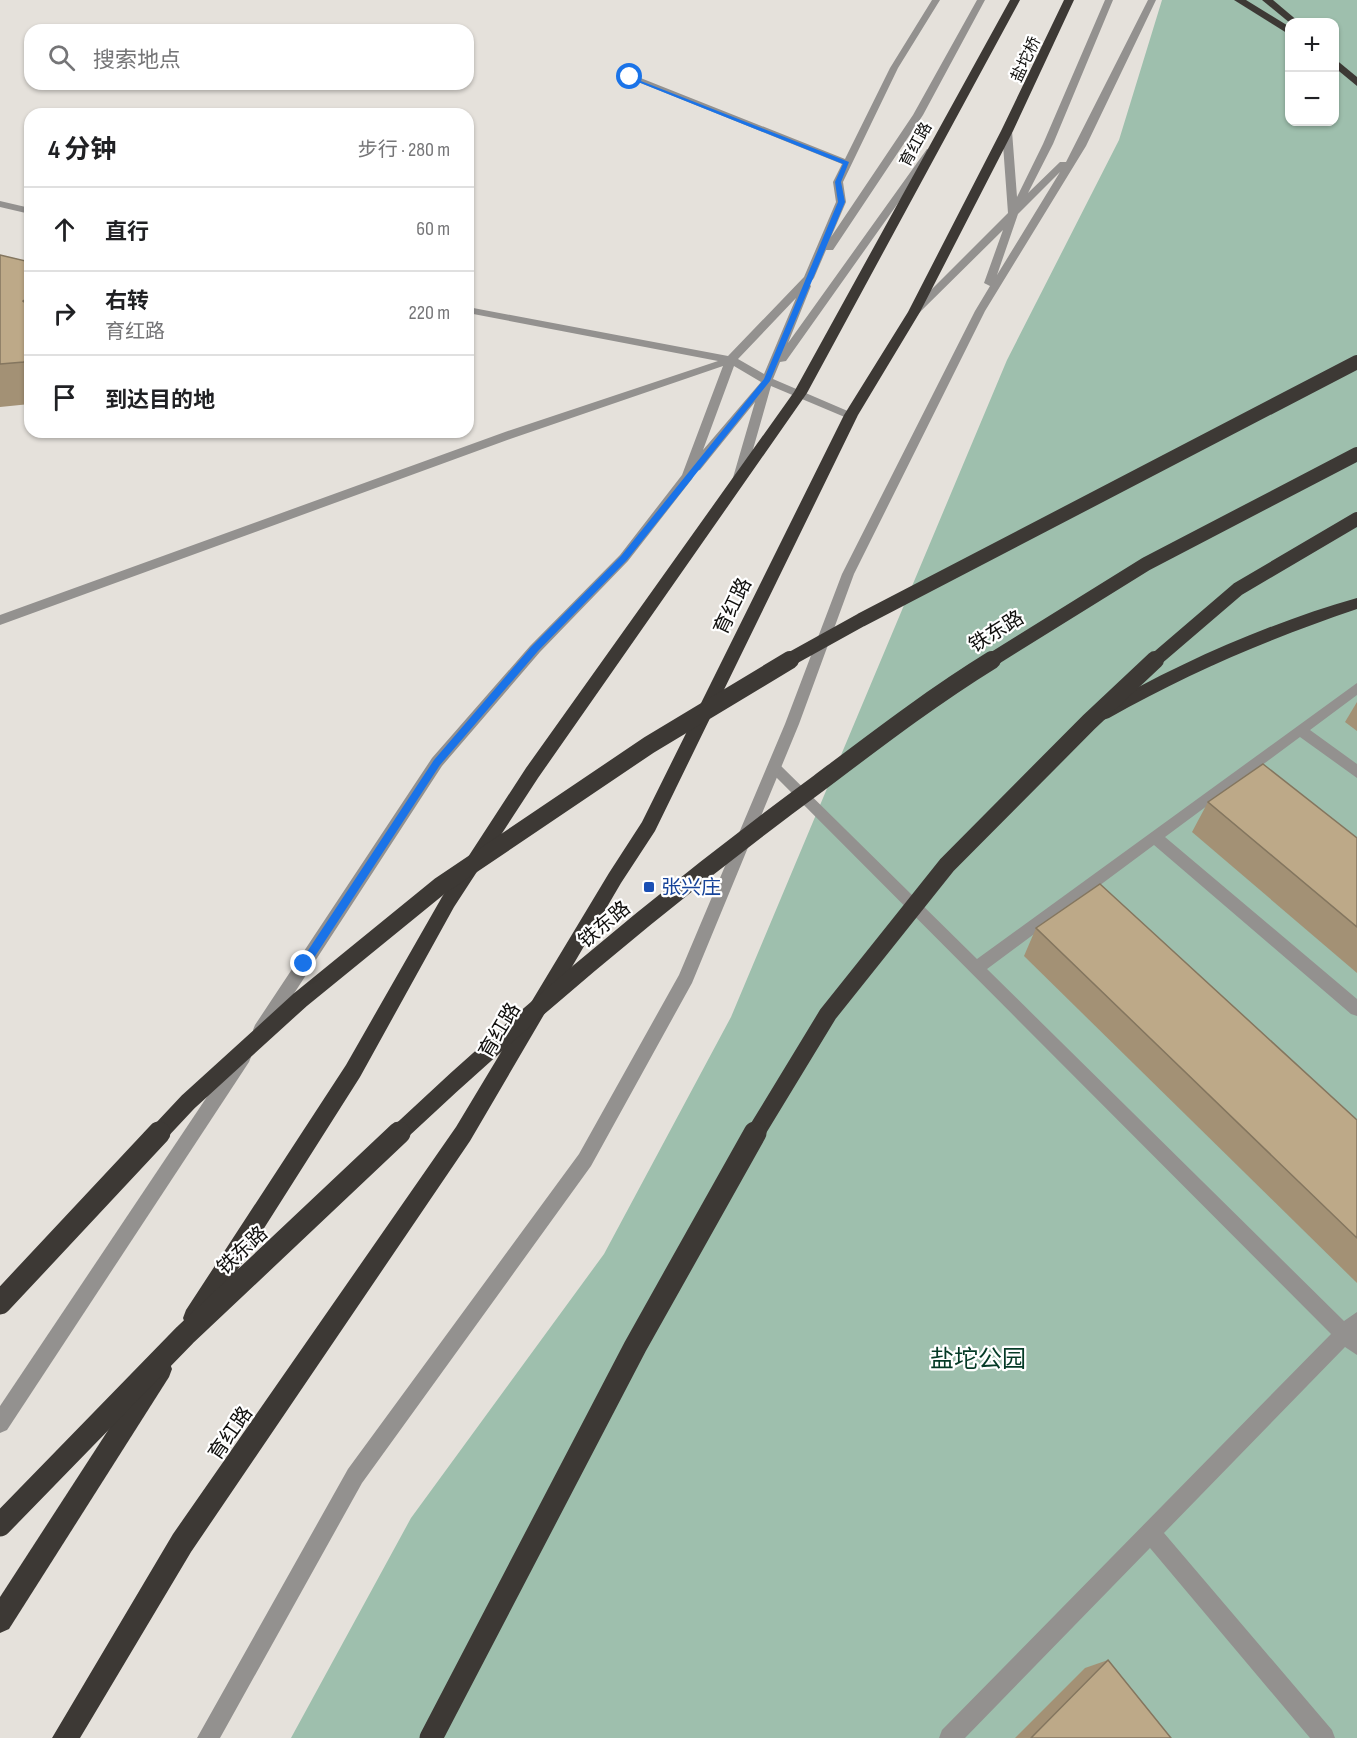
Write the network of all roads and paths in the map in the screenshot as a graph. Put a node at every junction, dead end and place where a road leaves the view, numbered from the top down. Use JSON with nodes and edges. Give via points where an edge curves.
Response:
{"nodes":[{"id":1,"x":936,"y":0,"type":"edge"},
{"id":2,"x":981,"y":0,"type":"edge"},
{"id":3,"x":1016,"y":0,"type":"edge"},
{"id":4,"x":1069,"y":0,"type":"edge"},
{"id":5,"x":1108,"y":0,"type":"edge"},
{"id":6,"x":1152,"y":0,"type":"edge"},
{"id":7,"x":1239,"y":0,"type":"edge"},
{"id":8,"x":1267,"y":0,"type":"edge"},
{"id":9,"x":1289,"y":18,"type":"edge"},
{"id":10,"x":1285,"y":30,"type":"edge"},
{"id":11,"x":1339,"y":61,"type":"edge"},
{"id":12,"x":1339,"y":67,"type":"edge"},
{"id":13,"x":630,"y":77,"type":"dead end"},
{"id":14,"x":1357,"y":81,"type":"edge"},
{"id":15,"x":949,"y":124,"type":"junction"},
{"id":16,"x":1007,"y":131,"type":"junction"},
{"id":17,"x":1082,"y":146,"type":"junction"},
{"id":18,"x":847,"y":163,"type":"junction"},
{"id":19,"x":0,"y":204,"type":"edge"},
{"id":20,"x":24,"y":210,"type":"edge"},
{"id":21,"x":1012,"y":214,"type":"junction"},
{"id":22,"x":809,"y":278,"type":"junction"},
{"id":23,"x":474,"y":311,"type":"edge"},
{"id":24,"x":980,"y":311,"type":"junction"},
{"id":25,"x":914,"y":312,"type":"junction"},
{"id":26,"x":730,"y":360,"type":"junction"},
{"id":27,"x":1357,"y":362,"type":"edge"},
{"id":28,"x":767,"y":380,"type":"junction"},
{"id":29,"x":800,"y":393,"type":"junction"},
{"id":30,"x":851,"y":415,"type":"junction"},
{"id":31,"x":1357,"y":453,"type":"edge"},
{"id":32,"x":688,"y":476,"type":"junction"},
{"id":33,"x":737,"y":484,"type":"junction"},
{"id":34,"x":1357,"y":519,"type":"edge"},
{"id":35,"x":1357,"y":603,"type":"edge"},
{"id":36,"x":0,"y":620,"type":"edge"},
{"id":37,"x":1357,"y":688,"type":"edge"},
{"id":38,"x":1089,"y":722,"type":"junction"},
{"id":39,"x":1300,"y":730,"type":"junction"},
{"id":40,"x":774,"y":768,"type":"junction"},
{"id":41,"x":1357,"y":772,"type":"edge"},
{"id":42,"x":1155,"y":837,"type":"junction"},
{"id":43,"x":976,"y":968,"type":"junction"},
{"id":44,"x":1357,"y":1009,"type":"edge"},
{"id":45,"x":0,"y":1303,"type":"edge"},
{"id":46,"x":1353,"y":1333,"type":"edge"},
{"id":47,"x":0,"y":1423,"type":"edge"},
{"id":48,"x":0,"y":1525,"type":"edge"},
{"id":49,"x":1150,"y":1532,"type":"junction"},
{"id":50,"x":0,"y":1620,"type":"edge"},
{"id":51,"x":65,"y":1738,"type":"edge"},
{"id":52,"x":207,"y":1738,"type":"edge"},
{"id":53,"x":431,"y":1738,"type":"edge"},
{"id":54,"x":950,"y":1738,"type":"edge"},
{"id":55,"x":1324,"y":1738,"type":"edge"}],
"edges":[{"from":1,"to":18,"type":"street","name":"育红路","via":[[894,68]]},
{"from":2,"to":22,"type":"street","name":"育红路","via":[[918,115]]},
{"from":3,"to":15,"type":"highway","name":"盐坨桥"},
{"from":4,"to":16,"type":"highway","name":"盐坨桥"},
{"from":5,"to":21,"type":"street","name":"育红路","via":[[1048,144]]},
{"from":6,"to":17,"type":"street","name":"育红路"},
{"from":7,"to":10,"type":"highway"},
{"from":8,"to":9,"type":"highway"},
{"from":11,"to":14,"type":"highway"},
{"from":12,"to":14,"type":"highway"},
{"from":13,"to":18,"type":"street"},
{"from":15,"to":28,"type":"street","name":"育红路"},
{"from":15,"to":29,"type":"highway","name":"育红路"},
{"from":16,"to":21,"type":"street","name":"育红路"},
{"from":16,"to":25,"type":"highway","name":"育红路"},
{"from":17,"to":21,"type":"street","name":"育红路"},
{"from":17,"to":24,"type":"street","name":"育红路"},
{"from":18,"to":22,"type":"street","name":"育红路","via":[[838,182],[842,202]]},
{"from":19,"to":20,"type":"street"},
{"from":21,"to":24,"type":"street","name":"育红路"},
{"from":21,"to":25,"type":"street","name":"育红路"},
{"from":22,"to":26,"type":"street","name":"育红路"},
{"from":22,"to":28,"type":"street","name":"育红路"},
{"from":23,"to":26,"type":"street"},
{"from":24,"to":40,"type":"street","name":"育红路","via":[[848,574]]},
{"from":25,"to":30,"type":"highway","name":"育红路"},
{"from":26,"to":28,"type":"street"},
{"from":26,"to":32,"type":"street","name":"育红路"},
{"from":26,"to":36,"type":"street","via":[[508,435]]},
{"from":27,"to":45,"type":"highway","bridge":true,"via":[[777,667],[649,745],[440,886],[300,1000],[188,1102]]},
{"from":28,"to":29,"type":"street"},
{"from":28,"to":32,"type":"street","name":"育红路"},
{"from":28,"to":33,"type":"street","name":"育红路"},
{"from":29,"to":30,"type":"street"},
{"from":29,"to":33,"type":"highway","name":"育红路"},
{"from":30,"to":51,"type":"highway","name":"育红路","via":[[649,826],[464,1134],[182,1543]]},
{"from":31,"to":48,"type":"highway","name":"铁东路","bridge":true,"via":[[1146,564],[944,690],[729,849],[482,1055],[185,1335]]},
{"from":32,"to":47,"type":"street","name":"育红路","via":[[624,558],[534,649],[437,762]]},
{"from":33,"to":50,"type":"highway","name":"育红路","via":[[532,773],[448,902],[353,1071]]},
{"from":34,"to":38,"type":"highway","bridge":true,"via":[[1238,589],[1184,633]]},
{"from":35,"to":38,"type":"highway","bridge":true,"via":[[1236,645],[1148,687]]},
{"from":37,"to":39,"type":"street"},
{"from":38,"to":53,"type":"highway","bridge":true,"via":[[947,865],[828,1014],[745,1150],[635,1347]]},
{"from":39,"to":41,"type":"street"},
{"from":39,"to":42,"type":"street"},
{"from":40,"to":43,"type":"street"},
{"from":40,"to":52,"type":"street","name":"育红路","via":[[686,978],[585,1160],[356,1476]]},
{"from":42,"to":43,"type":"street"},
{"from":42,"to":44,"type":"street"},
{"from":43,"to":46,"type":"street"},
{"from":46,"to":49,"type":"street"},
{"from":49,"to":54,"type":"street"},
{"from":49,"to":55,"type":"street"}]}
